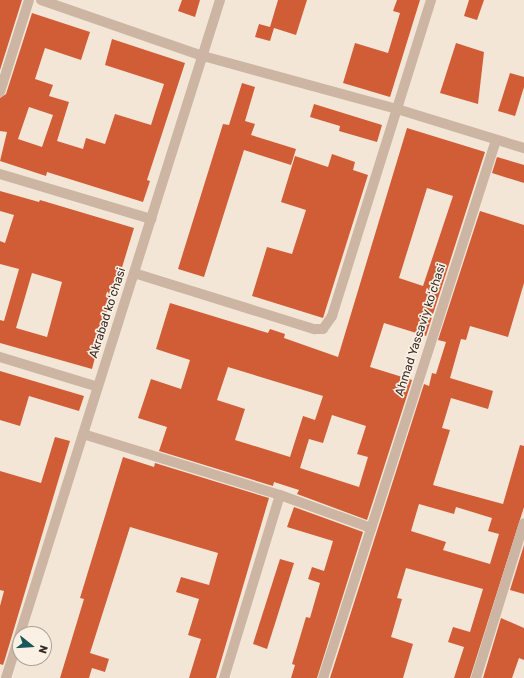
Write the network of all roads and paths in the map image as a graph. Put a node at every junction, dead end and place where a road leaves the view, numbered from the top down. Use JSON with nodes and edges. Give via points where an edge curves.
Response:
{"nodes":[{"id":1,"x":29,"y":0,"type":"edge"},
{"id":2,"x":42,"y":0,"type":"edge"},
{"id":3,"x":220,"y":0,"type":"edge"},
{"id":4,"x":431,"y":0,"type":"edge"},
{"id":5,"x":203,"y":56,"type":"junction"},
{"id":6,"x":0,"y":92,"type":"edge"},
{"id":7,"x":397,"y":109,"type":"junction"},
{"id":8,"x":496,"y":140,"type":"junction"},
{"id":9,"x":524,"y":148,"type":"edge"},
{"id":10,"x":0,"y":174,"type":"edge"},
{"id":11,"x":151,"y":219,"type":"junction"},
{"id":12,"x":134,"y":273,"type":"junction"},
{"id":13,"x":0,"y":357,"type":"edge"},
{"id":14,"x":98,"y":387,"type":"junction"},
{"id":15,"x":83,"y":434,"type":"junction"},
{"id":16,"x":280,"y":495,"type":"junction"},
{"id":17,"x":524,"y":523,"type":"edge"},
{"id":18,"x":371,"y":528,"type":"junction"},
{"id":19,"x":6,"y":678,"type":"edge"},
{"id":20,"x":224,"y":678,"type":"edge"},
{"id":21,"x":323,"y":678,"type":"edge"},
{"id":22,"x":476,"y":678,"type":"edge"}],
"edges":[{"from":1,"to":6,"type":"street"},
{"from":2,"to":5,"type":"street"},
{"from":3,"to":5,"type":"street","name":"Akrabad koʻchasi"},
{"from":4,"to":7,"type":"street"},
{"from":5,"to":7,"type":"street"},
{"from":5,"to":11,"type":"street","name":"Akrabad koʻchasi"},
{"from":7,"to":8,"type":"street"},
{"from":7,"to":12,"type":"street","via":[[332,316],[323,329],[314,329]]},
{"from":8,"to":9,"type":"street"},
{"from":8,"to":18,"type":"street","name":"Ahmad Yassaviy koʻchasi"},
{"from":10,"to":11,"type":"street"},
{"from":11,"to":12,"type":"street","name":"Akrabad koʻchasi"},
{"from":12,"to":14,"type":"street","name":"Akrabad koʻchasi"},
{"from":13,"to":14,"type":"street"},
{"from":14,"to":15,"type":"street","name":"Akrabad koʻchasi"},
{"from":15,"to":16,"type":"street"},
{"from":15,"to":19,"type":"street","name":"Akrabad koʻchasi"},
{"from":16,"to":18,"type":"street"},
{"from":16,"to":20,"type":"street"},
{"from":17,"to":22,"type":"street"},
{"from":18,"to":21,"type":"street","name":"Ahmad Yassaviy koʻchasi"}]}
